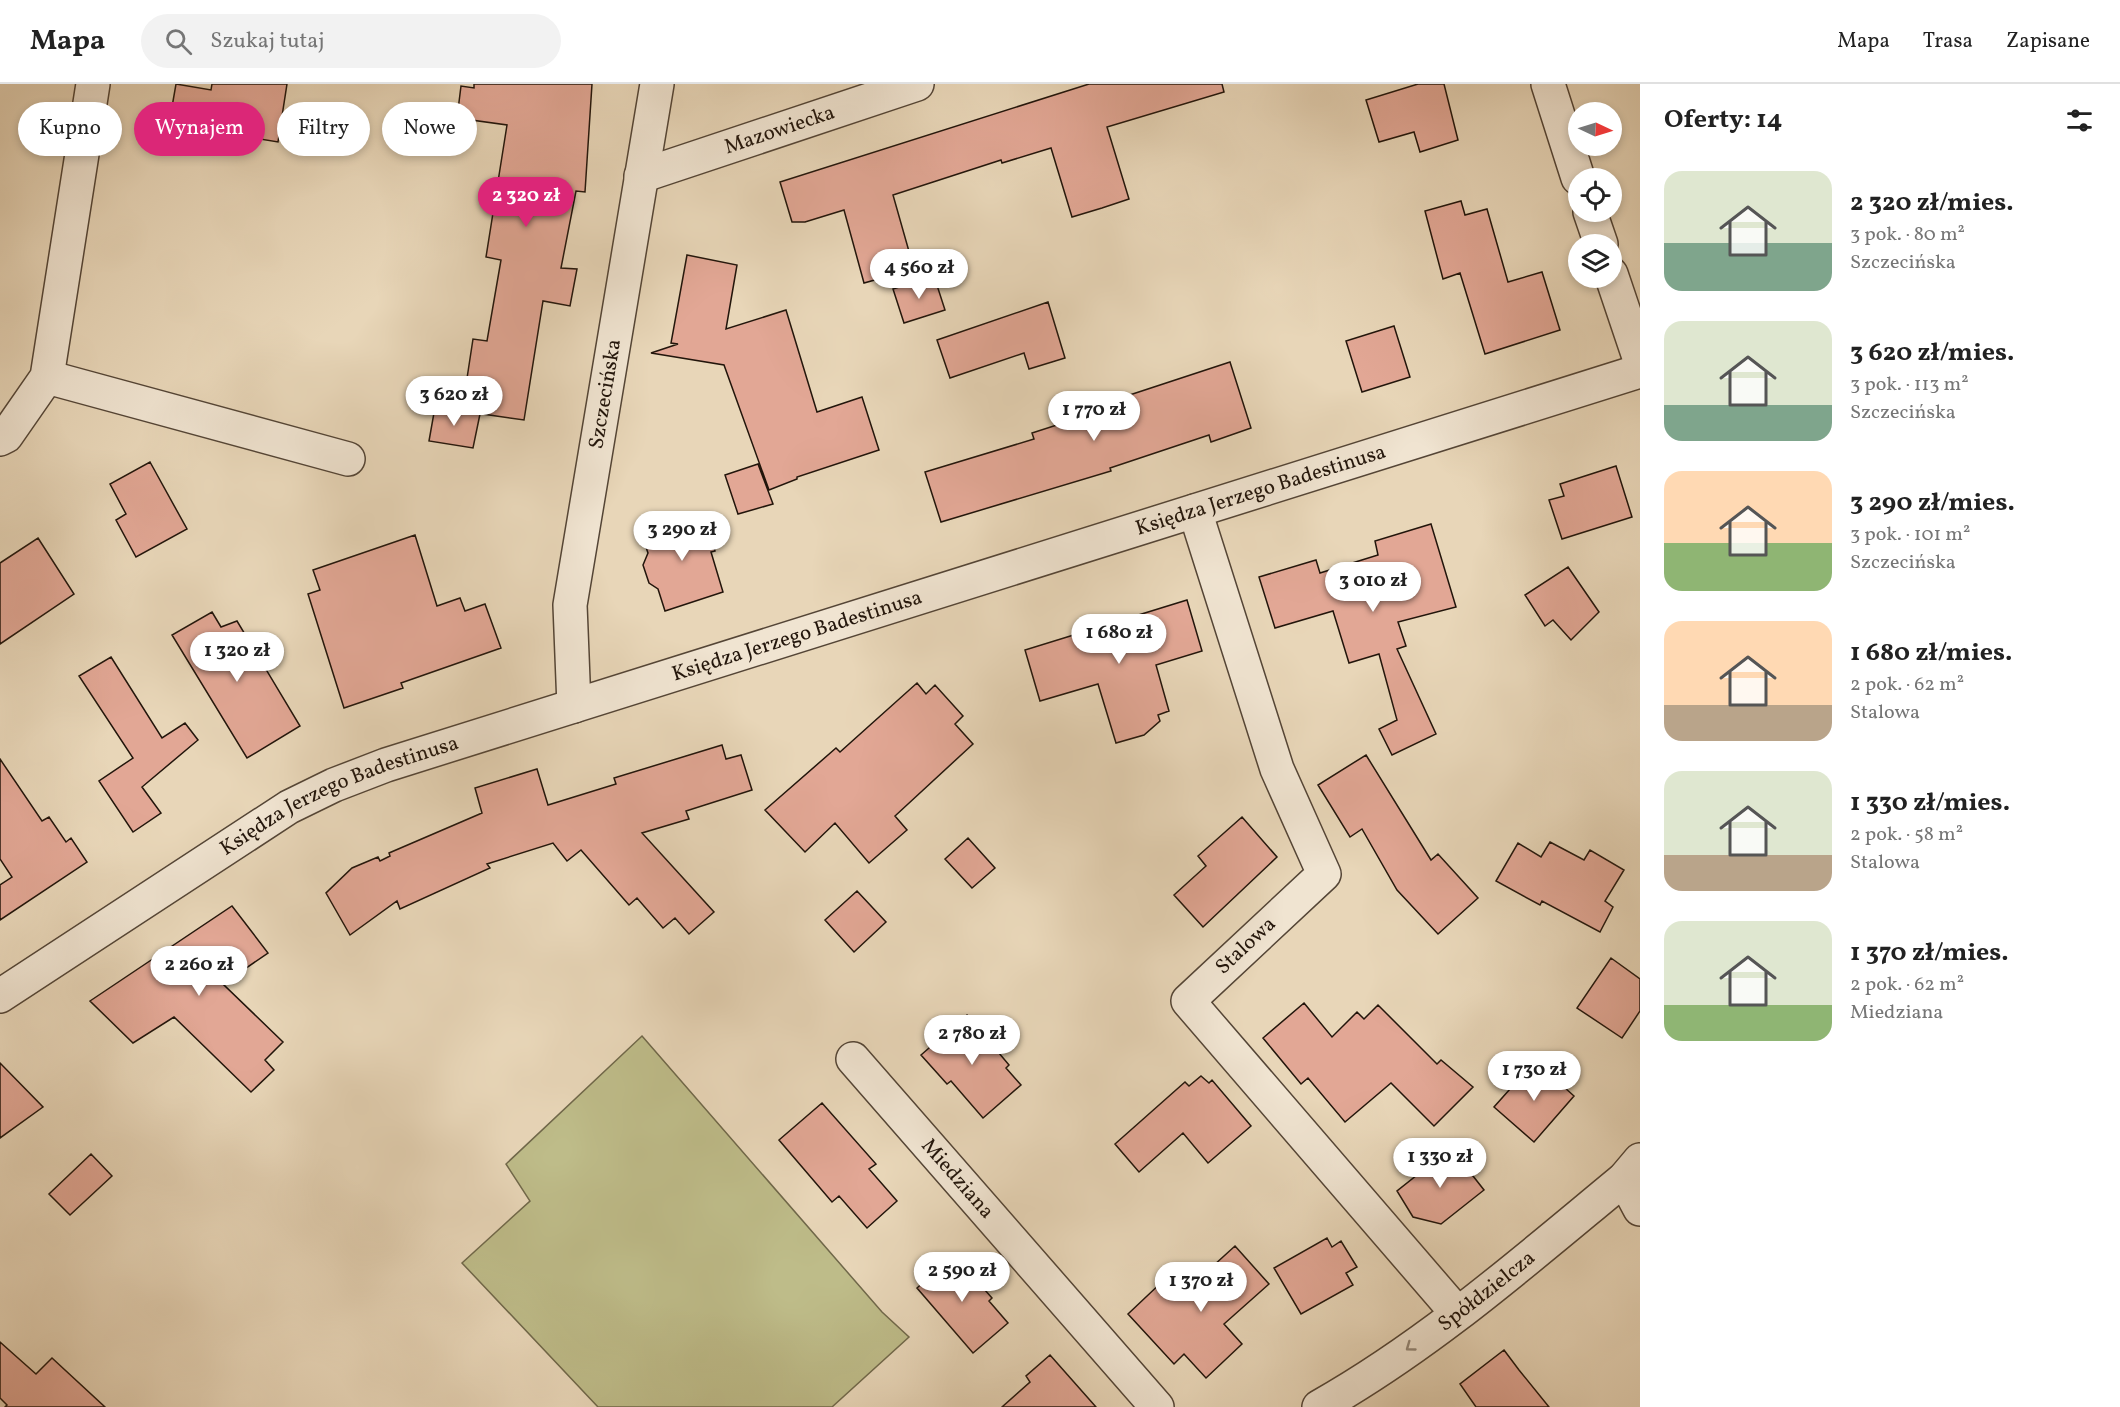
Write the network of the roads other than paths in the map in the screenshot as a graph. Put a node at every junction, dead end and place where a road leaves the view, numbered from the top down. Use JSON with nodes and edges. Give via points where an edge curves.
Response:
{"nodes":[{"id":1,"x":93,"y":84,"type":"edge"},
{"id":2,"x":657,"y":84,"type":"edge"},
{"id":3,"x":917,"y":84,"type":"edge"},
{"id":4,"x":1548,"y":84,"type":"edge"},
{"id":5,"x":1575,"y":168,"type":"edge"},
{"id":6,"x":641,"y":176,"type":"junction"},
{"id":7,"x":1616,"y":288,"type":"edge"},
{"id":8,"x":1640,"y":360,"type":"edge"},
{"id":9,"x":1640,"y":371,"type":"edge"},
{"id":10,"x":47,"y":377,"type":"junction"},
{"id":11,"x":0,"y":439,"type":"edge"},
{"id":12,"x":348,"y":459,"type":"dead end"},
{"id":13,"x":1194,"y":511,"type":"junction"},
{"id":14,"x":574,"y":706,"type":"junction"},
{"id":15,"x":0,"y":996,"type":"edge"},
{"id":16,"x":853,"y":1059,"type":"dead end"},
{"id":17,"x":1632,"y":1169,"type":"edge"},
{"id":18,"x":1640,"y":1209,"type":"edge"},
{"id":19,"x":1457,"y":1313,"type":"junction"},
{"id":20,"x":1157,"y":1407,"type":"edge"},
{"id":21,"x":1319,"y":1407,"type":"edge"}],
"edges":[{"from":1,"to":10,"type":"street"},
{"from":2,"to":6,"type":"street","name":"Szczecińska"},
{"from":3,"to":6,"type":"street","name":"Mazowiecka"},
{"from":4,"to":5,"type":"street"},
{"from":6,"to":14,"type":"street","name":"Szczecińska","via":[[570,605]]},
{"from":7,"to":8,"type":"street"},
{"from":9,"to":13,"type":"street","name":"Księdza Jerzego Badestinusa"},
{"from":10,"to":11,"type":"street"},
{"from":10,"to":12,"type":"street"},
{"from":13,"to":14,"type":"street","name":"Księdza Jerzego Badestinusa"},
{"from":13,"to":19,"type":"street","name":"Stalowa","via":[[1277,769],[1324,874],[1188,1001]]},
{"from":14,"to":15,"type":"street","name":"Księdza Jerzego Badestinusa","via":[[386,765],[298,803]]},
{"from":16,"to":20,"type":"street","name":"Miedziana"},
{"from":17,"to":18,"type":"street"},
{"from":17,"to":19,"type":"street","name":"Spółdzielcza"},
{"from":19,"to":21,"type":"street","name":"Spółdzielcza","one_way":true}]}
